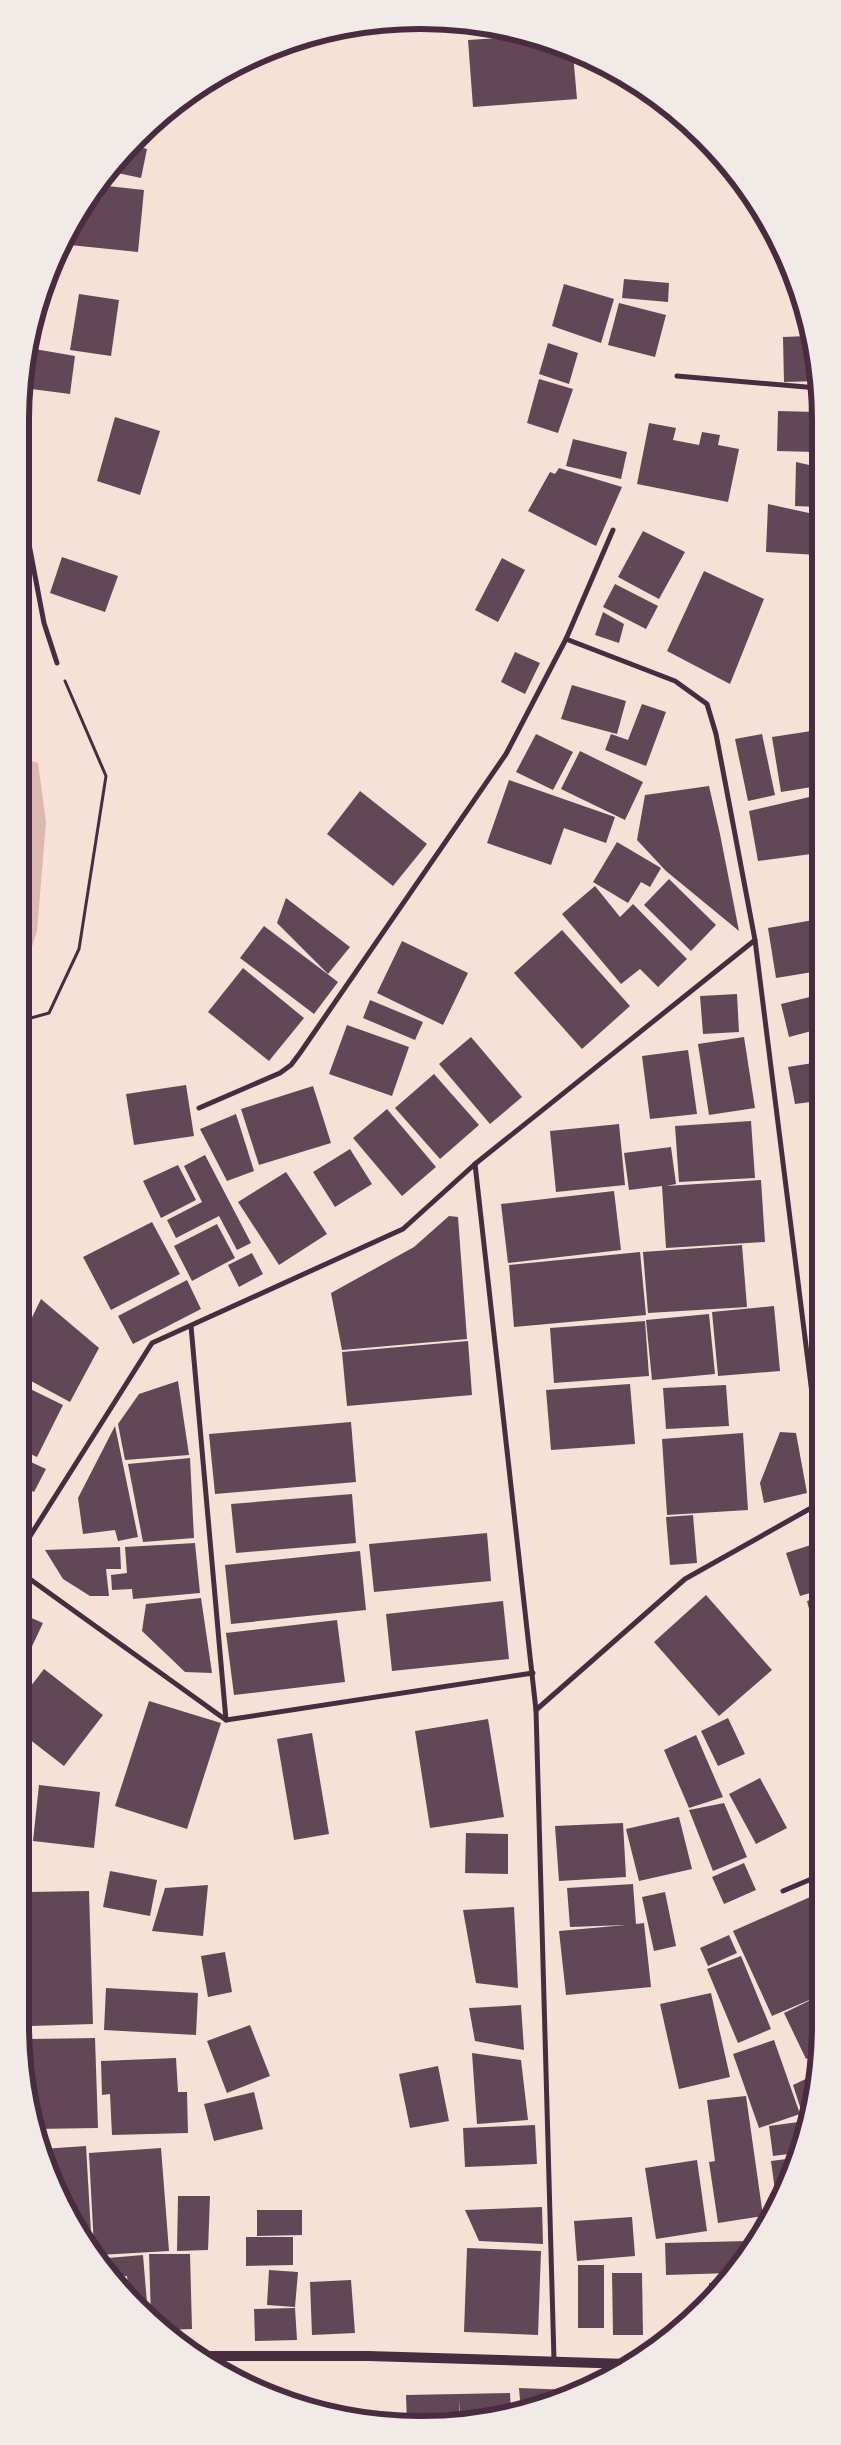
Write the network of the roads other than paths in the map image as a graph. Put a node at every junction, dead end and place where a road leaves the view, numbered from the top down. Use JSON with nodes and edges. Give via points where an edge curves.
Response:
{"nodes":[{"id":1,"x":677,"y":376,"type":"dead end"},
{"id":2,"x":810,"y":387,"type":"edge"},
{"id":3,"x":613,"y":530,"type":"dead end"},
{"id":4,"x":29,"y":544,"type":"edge"},
{"id":5,"x":566,"y":639,"type":"junction"},
{"id":6,"x":58,"y":663,"type":"road end"},
{"id":7,"x":755,"y":940,"type":"junction"},
{"id":8,"x":199,"y":1108,"type":"dead end"},
{"id":9,"x":475,"y":1164,"type":"junction"},
{"id":10,"x":191,"y":1326,"type":"junction"},
{"id":11,"x":812,"y":1393,"type":"edge"},
{"id":12,"x":812,"y":1508,"type":"edge"},
{"id":13,"x":29,"y":1538,"type":"edge"},
{"id":14,"x":29,"y":1578,"type":"edge"},
{"id":15,"x":533,"y":1673,"type":"junction"},
{"id":16,"x":536,"y":1710,"type":"junction"},
{"id":17,"x":226,"y":1720,"type":"junction"},
{"id":18,"x":812,"y":1879,"type":"edge"},
{"id":19,"x":783,"y":1891,"type":"dead end"},
{"id":20,"x":212,"y":2356,"type":"edge"},
{"id":21,"x":554,"y":2360,"type":"junction"},
{"id":22,"x":617,"y":2363,"type":"edge"}],
"edges":[{"from":1,"to":2,"type":"street"},
{"from":3,"to":5,"type":"street"},
{"from":4,"to":6,"type":"street","via":[[44,623]]},
{"from":5,"to":7,"type":"street","via":[[675,681],[707,704],[716,734]]},
{"from":5,"to":8,"type":"street","via":[[506,754],[291,1064],[280,1073]]},
{"from":7,"to":9,"type":"street"},
{"from":7,"to":11,"type":"street"},
{"from":9,"to":10,"type":"street","via":[[403,1230]]},
{"from":9,"to":15,"type":"street"},
{"from":10,"to":13,"type":"street","via":[[152,1343]]},
{"from":10,"to":17,"type":"street"},
{"from":12,"to":16,"type":"street","via":[[685,1579]]},
{"from":14,"to":17,"type":"street"},
{"from":15,"to":16,"type":"street"},
{"from":15,"to":17,"type":"street"},
{"from":16,"to":21,"type":"street"},
{"from":18,"to":19,"type":"street"},
{"from":20,"to":21,"type":"main road"},
{"from":21,"to":22,"type":"main road"}]}
